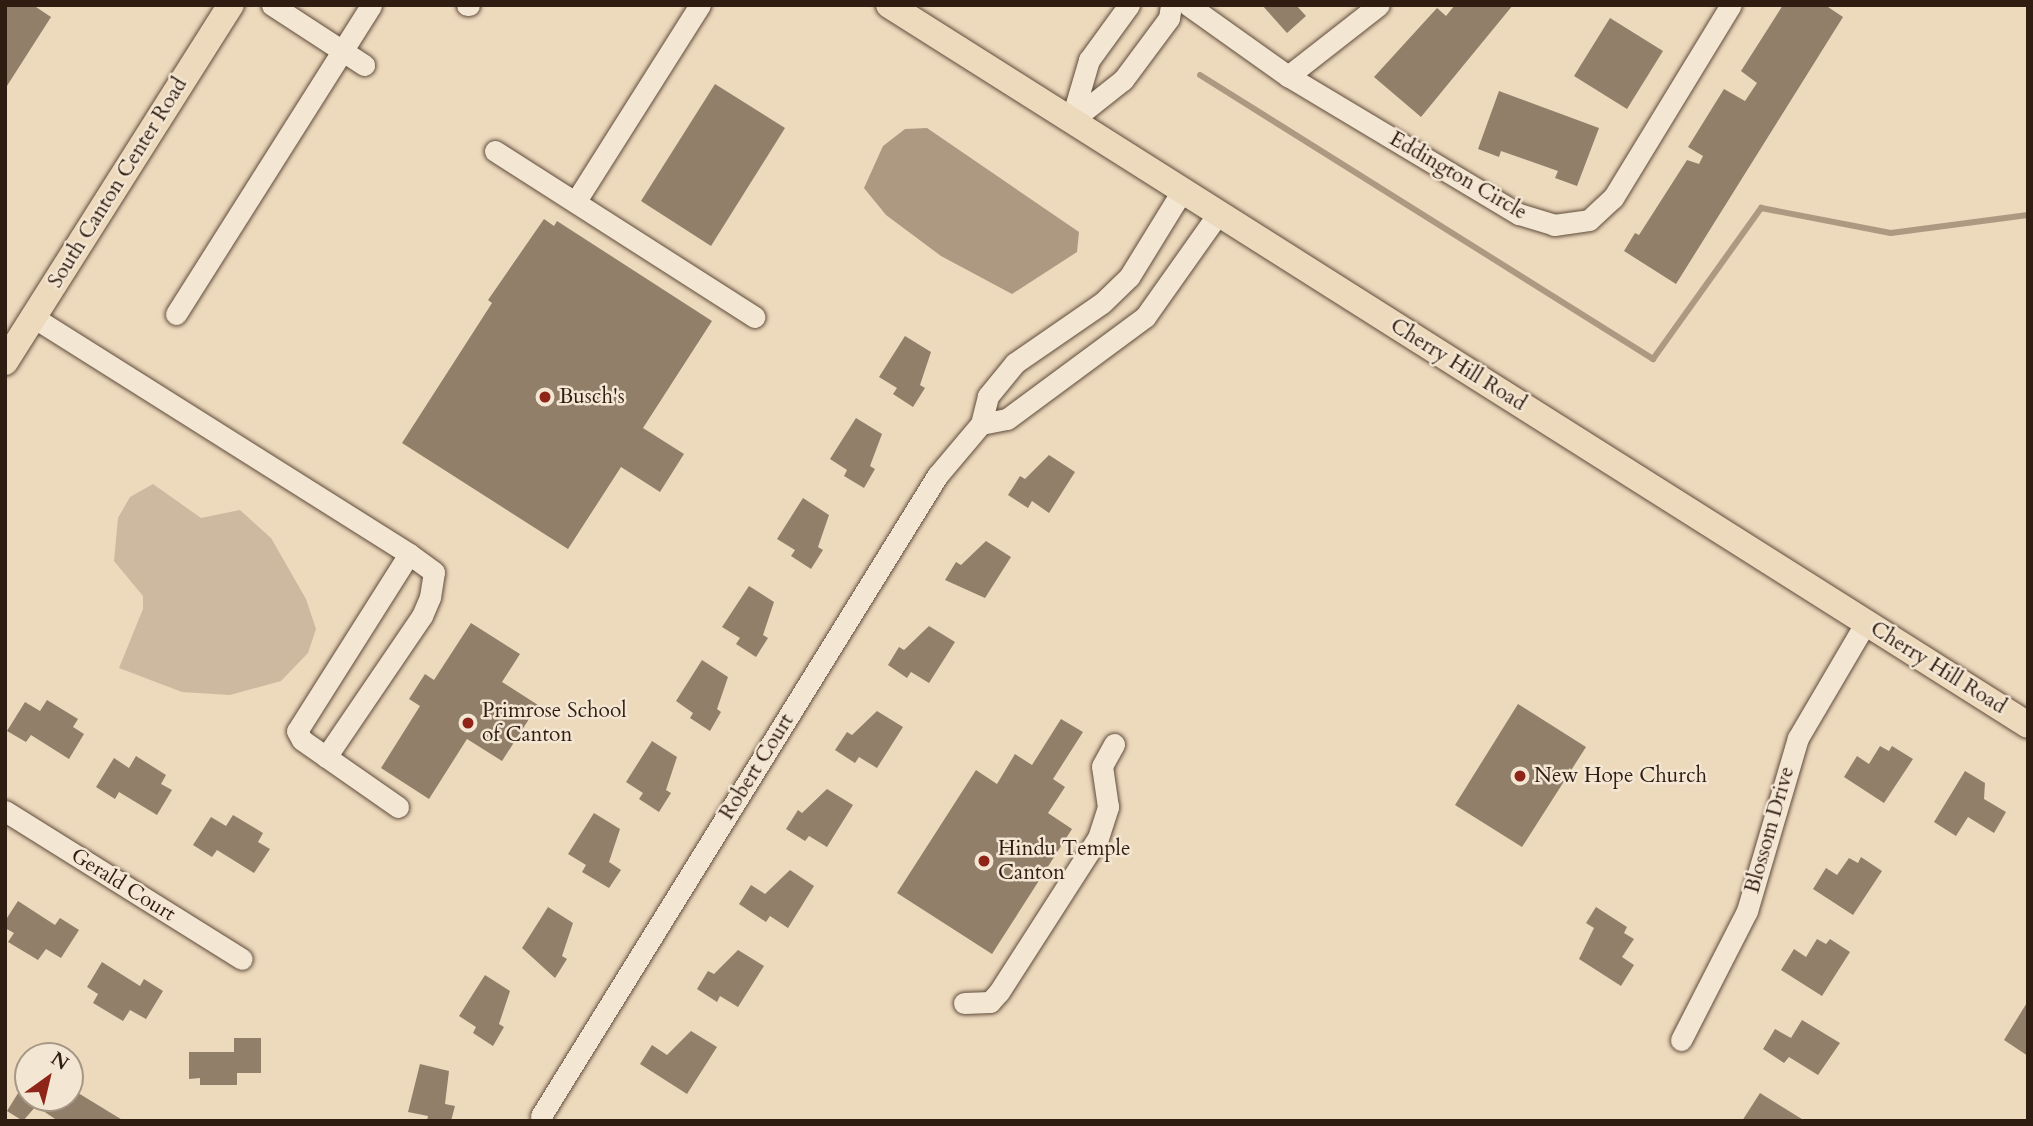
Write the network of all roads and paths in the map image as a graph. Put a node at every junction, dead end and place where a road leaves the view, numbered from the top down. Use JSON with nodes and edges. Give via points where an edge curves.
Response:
{"nodes":[{"id":1,"x":231,"y":5,"type":"edge"},
{"id":2,"x":272,"y":5,"type":"edge"},
{"id":3,"x":371,"y":5,"type":"edge"},
{"id":4,"x":700,"y":5,"type":"edge"},
{"id":5,"x":889,"y":5,"type":"edge"},
{"id":6,"x":1129,"y":5,"type":"edge"},
{"id":7,"x":1171,"y":5,"type":"edge"},
{"id":8,"x":1188,"y":5,"type":"edge"},
{"id":9,"x":1379,"y":5,"type":"edge"},
{"id":10,"x":1731,"y":5,"type":"edge"},
{"id":11,"x":342,"y":50,"type":"junction"},
{"id":12,"x":364,"y":65,"type":"dead end"},
{"id":13,"x":1288,"y":76,"type":"junction"},
{"id":14,"x":1071,"y":121,"type":"junction"},
{"id":15,"x":495,"y":151,"type":"dead end"},
{"id":16,"x":1182,"y":191,"type":"junction"},
{"id":17,"x":576,"y":201,"type":"junction"},
{"id":18,"x":1218,"y":214,"type":"junction"},
{"id":19,"x":176,"y":314,"type":"dead end"},
{"id":20,"x":33,"y":317,"type":"junction"},
{"id":21,"x":755,"y":317,"type":"dead end"},
{"id":22,"x":5,"y":362,"type":"edge"},
{"id":23,"x":981,"y":424,"type":"junction"},
{"id":24,"x":409,"y":554,"type":"junction"},
{"id":25,"x":1866,"y":622,"type":"junction"},
{"id":26,"x":2028,"y":725,"type":"edge"},
{"id":27,"x":1114,"y":744,"type":"dead end"},
{"id":28,"x":326,"y":757,"type":"junction"},
{"id":29,"x":398,"y":807,"type":"dead end"},
{"id":30,"x":5,"y":811,"type":"edge"},
{"id":31,"x":242,"y":959,"type":"dead end"},
{"id":32,"x":964,"y":1003,"type":"dead end"},
{"id":33,"x":1681,"y":1040,"type":"dead end"},
{"id":34,"x":541,"y":1116,"type":"dead end"}],
"edges":[{"from":1,"to":20,"type":"main road","name":"South Canton Center Road"},
{"from":2,"to":11,"type":"street"},
{"from":3,"to":11,"type":"street"},
{"from":4,"to":17,"type":"street"},
{"from":5,"to":14,"type":"main road","name":"Cherry Hill Road"},
{"from":6,"to":14,"type":"street","via":[[1089,60]]},
{"from":7,"to":14,"type":"street","via":[[1169,18],[1122,80]]},
{"from":8,"to":13,"type":"street","name":"Eddington Circle"},
{"from":9,"to":13,"type":"street"},
{"from":10,"to":13,"type":"street","name":"Eddington Circle","via":[[1613,198],[1589,220],[1569,225],[1542,225],[1520,214]]},
{"from":11,"to":12,"type":"street"},
{"from":11,"to":19,"type":"street"},
{"from":14,"to":16,"type":"main road","name":"Cherry Hill Road"},
{"from":15,"to":17,"type":"street"},
{"from":16,"to":18,"type":"main road","name":"Cherry Hill Road"},
{"from":16,"to":23,"type":"street","name":"Robert Court","via":[[1129,276],[1102,303],[1015,363],[988,396]]},
{"from":17,"to":21,"type":"street"},
{"from":18,"to":23,"type":"street","via":[[1145,317],[1007,419]]},
{"from":18,"to":25,"type":"main road","name":"Cherry Hill Road"},
{"from":20,"to":22,"type":"main road","name":"South Canton Center Road"},
{"from":20,"to":24,"type":"street"},
{"from":23,"to":34,"type":"street","name":"Robert Court","via":[[937,476]]},
{"from":24,"to":28,"type":"street","via":[[434,572],[430,597],[422,616]]},
{"from":24,"to":28,"type":"street","via":[[297,731]]},
{"from":25,"to":26,"type":"main road","name":"Cherry Hill Road"},
{"from":25,"to":33,"type":"street","name":"Blossom Drive","via":[[1798,738],[1747,911]]},
{"from":27,"to":32,"type":"street","via":[[1102,766],[1108,807],[1098,838],[999,992],[990,1002]]},
{"from":28,"to":29,"type":"street"},
{"from":30,"to":31,"type":"street","name":"Gerald Court"}]}
